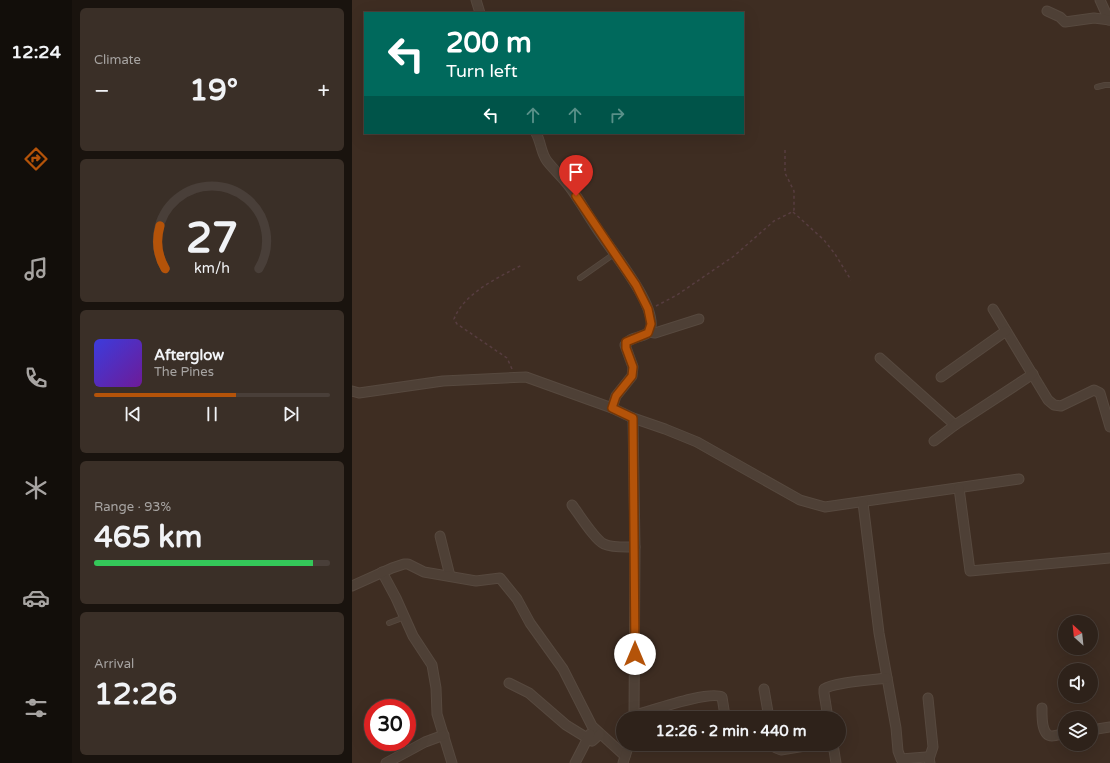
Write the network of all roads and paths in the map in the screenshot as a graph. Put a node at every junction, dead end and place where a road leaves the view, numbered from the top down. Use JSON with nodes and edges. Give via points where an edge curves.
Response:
{"nodes":[{"id":1,"x":476,"y":0,"type":"edge"},
{"id":2,"x":1100,"y":0,"type":"edge"},
{"id":3,"x":1047,"y":11,"type":"dead end"},
{"id":4,"x":480,"y":12,"type":"edge"},
{"id":5,"x":1109,"y":20,"type":"edge"},
{"id":6,"x":1110,"y":85,"type":"edge"},
{"id":7,"x":1097,"y":87,"type":"dead end"},
{"id":8,"x":536,"y":134,"type":"edge"},
{"id":9,"x":785,"y":150,"type":"dead end"},
{"id":10,"x":792,"y":212,"type":"junction"},
{"id":11,"x":614,"y":254,"type":"junction"},
{"id":12,"x":522,"y":266,"type":"dead end"},
{"id":13,"x":580,"y":278,"type":"dead end"},
{"id":14,"x":851,"y":280,"type":"dead end"},
{"id":15,"x":648,"y":309,"type":"junction"},
{"id":16,"x":993,"y":309,"type":"dead end"},
{"id":17,"x":699,"y":318,"type":"dead end"},
{"id":18,"x":1006,"y":331,"type":"junction"},
{"id":19,"x":649,"y":332,"type":"junction"},
{"id":20,"x":880,"y":358,"type":"dead end"},
{"id":21,"x":1033,"y":374,"type":"junction"},
{"id":22,"x":514,"y":377,"type":"junction"},
{"id":23,"x":941,"y":377,"type":"dead end"},
{"id":24,"x":352,"y":390,"type":"edge"},
{"id":25,"x":612,"y":408,"type":"junction"},
{"id":26,"x":633,"y":418,"type":"junction"},
{"id":27,"x":955,"y":425,"type":"junction"},
{"id":28,"x":1110,"y":427,"type":"edge"},
{"id":29,"x":934,"y":441,"type":"dead end"},
{"id":30,"x":1019,"y":479,"type":"dead end"},
{"id":31,"x":959,"y":488,"type":"junction"},
{"id":32,"x":863,"y":503,"type":"junction"},
{"id":33,"x":572,"y":504,"type":"dead end"},
{"id":34,"x":440,"y":536,"type":"dead end"},
{"id":35,"x":635,"y":547,"type":"junction"},
{"id":36,"x":1110,"y":558,"type":"edge"},
{"id":37,"x":382,"y":572,"type":"junction"},
{"id":38,"x":450,"y":576,"type":"junction"},
{"id":39,"x":352,"y":586,"type":"edge"},
{"id":40,"x":405,"y":617,"type":"junction"},
{"id":41,"x":389,"y":623,"type":"dead end"},
{"id":42,"x":887,"y":678,"type":"junction"},
{"id":43,"x":509,"y":684,"type":"dead end"},
{"id":44,"x":764,"y":689,"type":"dead end"},
{"id":45,"x":928,"y":698,"type":"dead end"},
{"id":46,"x":1042,"y":708,"type":"dead end"},
{"id":47,"x":634,"y":711,"type":"edge"},
{"id":48,"x":652,"y":711,"type":"edge"},
{"id":49,"x":724,"y":711,"type":"edge"},
{"id":50,"x":768,"y":711,"type":"edge"},
{"id":51,"x":827,"y":711,"type":"edge"},
{"id":52,"x":592,"y":726,"type":"junction"},
{"id":53,"x":1110,"y":727,"type":"edge"},
{"id":54,"x":1098,"y":729,"type":"edge"},
{"id":55,"x":600,"y":734,"type":"junction"},
{"id":56,"x":444,"y":735,"type":"junction"},
{"id":57,"x":1058,"y":735,"type":"edge"},
{"id":58,"x":588,"y":739,"type":"junction"},
{"id":59,"x":834,"y":751,"type":"edge"},
{"id":60,"x":624,"y":760,"type":"edge"},
{"id":61,"x":930,"y":761,"type":"edge"},
{"id":62,"x":386,"y":763,"type":"edge"},
{"id":63,"x":452,"y":763,"type":"edge"},
{"id":64,"x":575,"y":763,"type":"edge"},
{"id":65,"x":836,"y":763,"type":"edge"}],
"edges":[{"from":1,"to":4,"type":"street"},
{"from":2,"to":5,"type":"street"},
{"from":3,"to":5,"type":"street","via":[[1065,22],[1088,18]]},
{"from":6,"to":7,"type":"lane"},
{"from":8,"to":11,"type":"street","via":[[543,156],[569,186]]},
{"from":9,"to":10,"type":"path","via":[[785,173],[794,191]]},
{"from":10,"to":14,"type":"path","via":[[824,240]]},
{"from":10,"to":15,"type":"path","via":[[774,221],[734,256],[700,280]]},
{"from":11,"to":13,"type":"lane"},
{"from":11,"to":15,"type":"street","via":[[636,285]]},
{"from":12,"to":22,"type":"path","via":[[478,290],[462,304],[454,319],[457,324],[507,358]]},
{"from":15,"to":19,"type":"street","via":[[651,324]]},
{"from":16,"to":18,"type":"street"},
{"from":17,"to":19,"type":"street","via":[[655,333]]},
{"from":18,"to":21,"type":"street"},
{"from":18,"to":23,"type":"street"},
{"from":19,"to":25,"type":"street","via":[[626,342],[633,367],[632,376],[616,396]]},
{"from":20,"to":27,"type":"street"},
{"from":21,"to":27,"type":"street"},
{"from":21,"to":28,"type":"street","via":[[1048,400],[1054,405],[1061,406],[1094,390],[1098,391]]},
{"from":22,"to":24,"type":"street","via":[[443,381],[359,393]]},
{"from":22,"to":25,"type":"street","via":[[534,380]]},
{"from":25,"to":26,"type":"street"},
{"from":26,"to":32,"type":"street","via":[[697,442],[800,500],[825,507]]},
{"from":26,"to":35,"type":"street"},
{"from":27,"to":29,"type":"street"},
{"from":30,"to":31,"type":"street"},
{"from":31,"to":32,"type":"street"},
{"from":31,"to":36,"type":"street","via":[[970,571]]},
{"from":32,"to":42,"type":"street"},
{"from":33,"to":35,"type":"street","via":[[602,543]]},
{"from":34,"to":38,"type":"street"},
{"from":35,"to":47,"type":"street"},
{"from":37,"to":38,"type":"street","via":[[408,564],[424,572]]},
{"from":37,"to":39,"type":"street"},
{"from":37,"to":40,"type":"street"},
{"from":38,"to":52,"type":"street","via":[[476,581],[497,578],[502,580],[563,669]]},
{"from":40,"to":41,"type":"lane"},
{"from":40,"to":56,"type":"street","via":[[413,636],[432,665],[437,714]]},
{"from":42,"to":51,"type":"street","via":[[827,687],[824,690]]},
{"from":42,"to":61,"type":"street","via":[[900,758],[926,758]]},
{"from":43,"to":58,"type":"street","via":[[529,693],[566,725]]},
{"from":44,"to":50,"type":"street"},
{"from":45,"to":61,"type":"street","via":[[933,747]]},
{"from":46,"to":57,"type":"street","via":[[1046,733],[1052,736]]},
{"from":48,"to":49,"type":"street","via":[[689,699],[717,695],[722,697]]},
{"from":52,"to":55,"type":"street"},
{"from":52,"to":58,"type":"street"},
{"from":53,"to":54,"type":"street"},
{"from":55,"to":58,"type":"street","via":[[592,742]]},
{"from":55,"to":60,"type":"street"},
{"from":56,"to":62,"type":"street"},
{"from":56,"to":63,"type":"street"},
{"from":58,"to":64,"type":"street"},
{"from":59,"to":65,"type":"street"}]}
